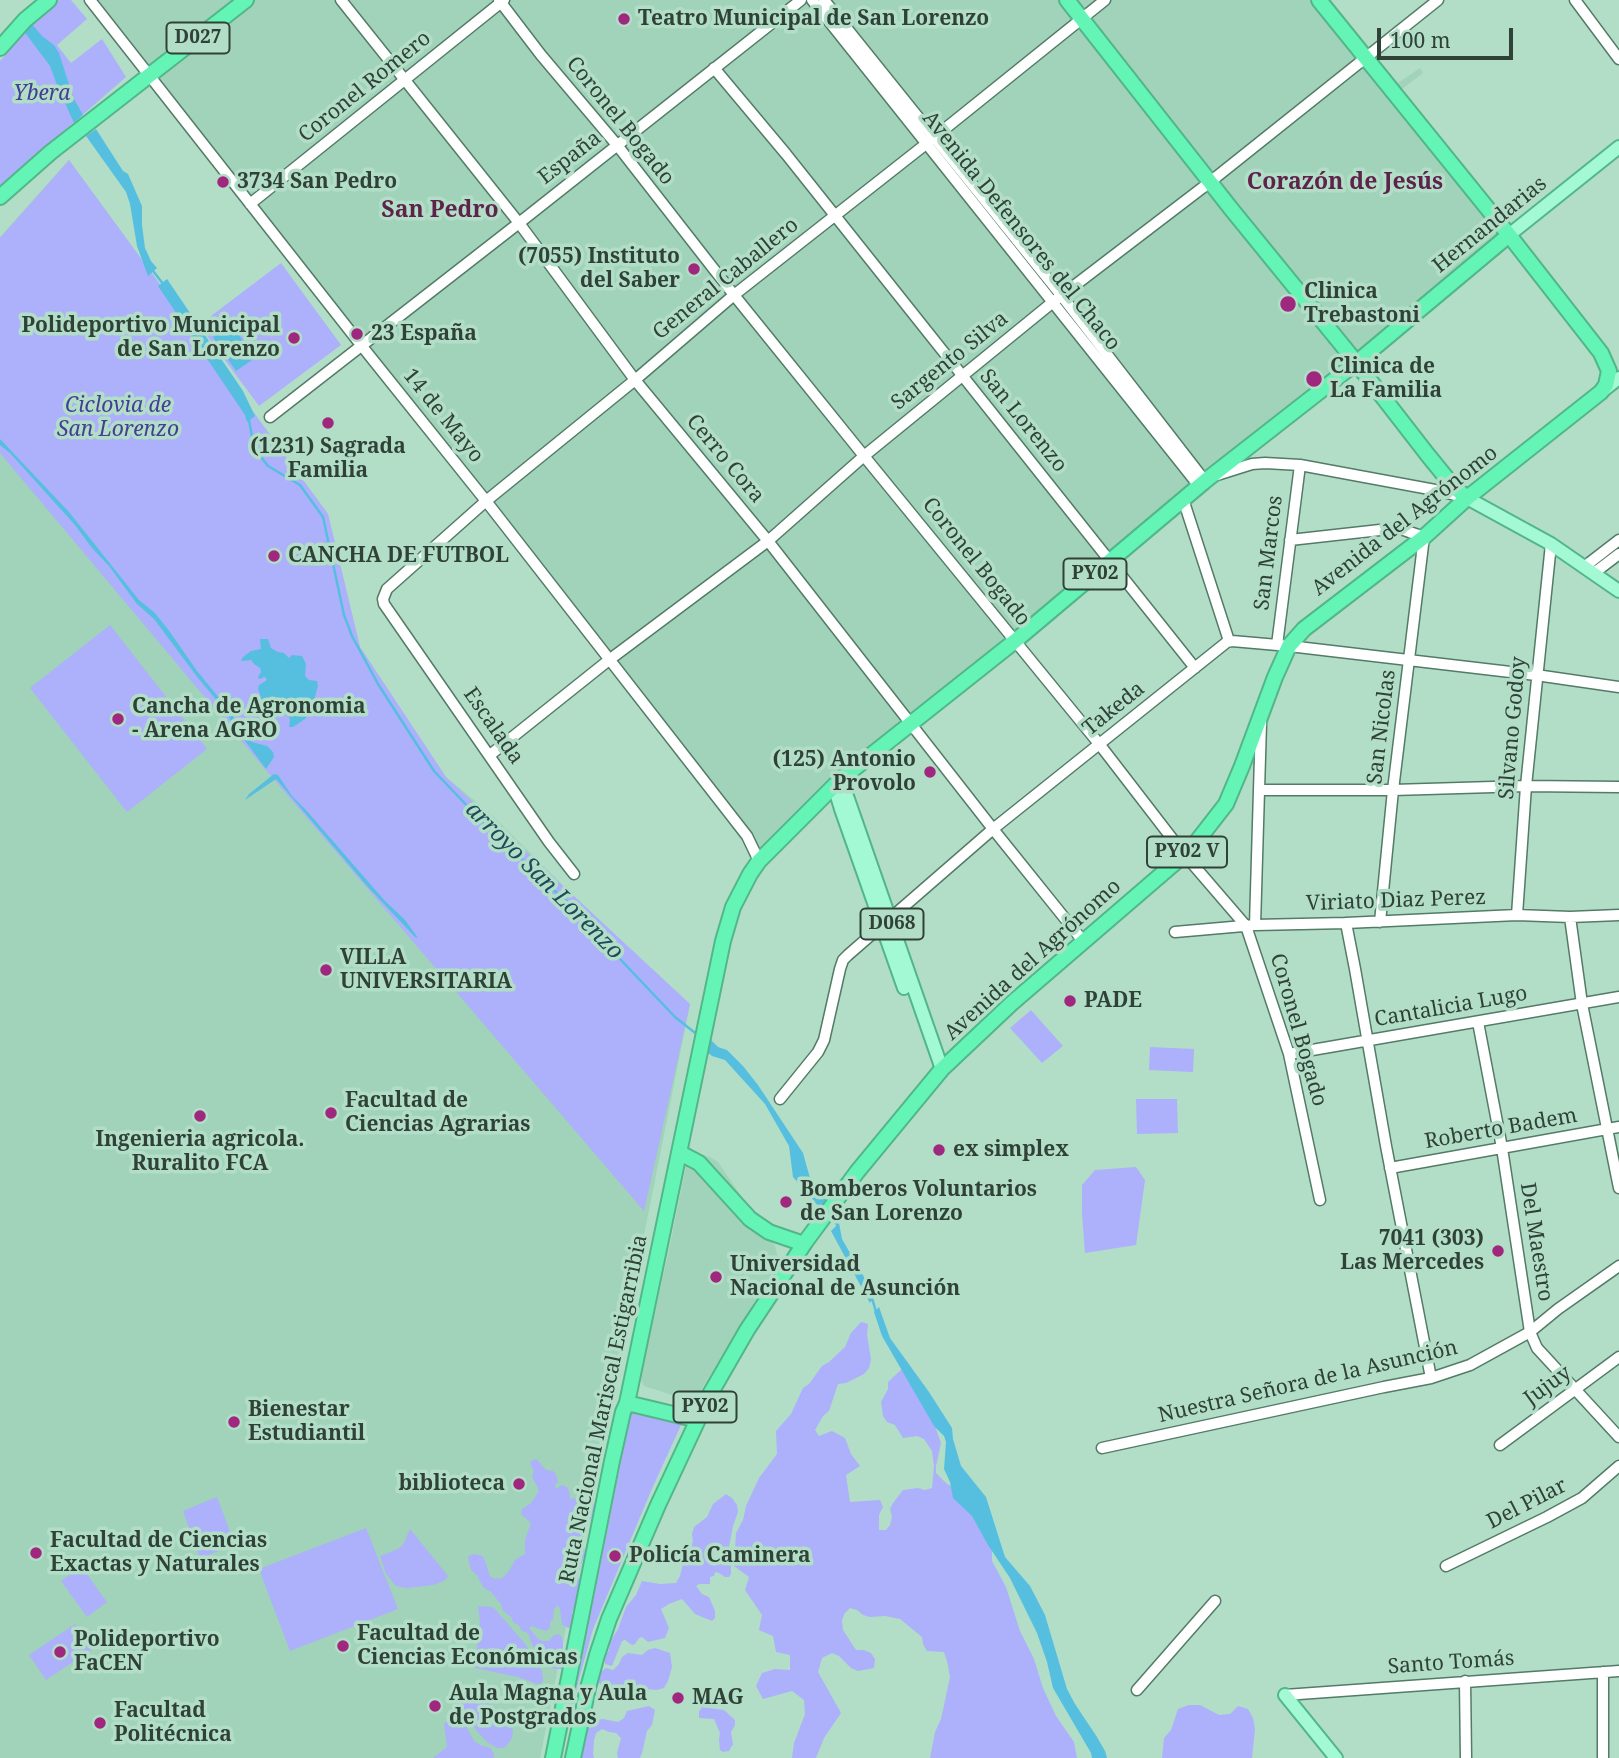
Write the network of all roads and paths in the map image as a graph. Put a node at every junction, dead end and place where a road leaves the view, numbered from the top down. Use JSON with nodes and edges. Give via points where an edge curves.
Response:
{"nodes":[{"id":1,"x":49,"y":0,"type":"edge"},
{"id":2,"x":90,"y":0,"type":"edge"},
{"id":3,"x":246,"y":0,"type":"edge"},
{"id":4,"x":341,"y":0,"type":"edge"},
{"id":5,"x":801,"y":0,"type":"edge"},
{"id":6,"x":812,"y":0,"type":"edge"},
{"id":7,"x":824,"y":0,"type":"edge"},
{"id":8,"x":1067,"y":0,"type":"edge"},
{"id":9,"x":1105,"y":0,"type":"edge"},
{"id":10,"x":1318,"y":0,"type":"edge"},
{"id":11,"x":1438,"y":0,"type":"edge"},
{"id":12,"x":1574,"y":0,"type":"edge"},
{"id":13,"x":501,"y":1,"type":"edge"},
{"id":14,"x":1082,"y":18,"type":"junction"},
{"id":15,"x":0,"y":48,"type":"edge"},
{"id":16,"x":1619,"y":58,"type":"edge"},
{"id":17,"x":1365,"y":59,"type":"junction"},
{"id":18,"x":715,"y":68,"type":"junction"},
{"id":19,"x":150,"y":77,"type":"junction"},
{"id":20,"x":404,"y":79,"type":"junction"},
{"id":21,"x":931,"y":140,"type":"junction"},
{"id":22,"x":617,"y":145,"type":"junction"},
{"id":23,"x":1619,"y":147,"type":"edge"},
{"id":24,"x":1210,"y":182,"type":"junction"},
{"id":25,"x":0,"y":197,"type":"edge"},
{"id":26,"x":250,"y":204,"type":"junction"},
{"id":27,"x":834,"y":216,"type":"junction"},
{"id":28,"x":519,"y":223,"type":"junction"},
{"id":29,"x":1509,"y":235,"type":"junction"},
{"id":30,"x":734,"y":295,"type":"junction"},
{"id":31,"x":1057,"y":298,"type":"junction"},
{"id":32,"x":361,"y":345,"type":"junction"},
{"id":33,"x":1601,"y":352,"type":"junction"},
{"id":34,"x":1356,"y":363,"type":"junction"},
{"id":35,"x":961,"y":375,"type":"junction"},
{"id":36,"x":1619,"y":376,"type":"edge"},
{"id":37,"x":635,"y":380,"type":"junction"},
{"id":38,"x":1601,"y":392,"type":"junction"},
{"id":39,"x":270,"y":417,"type":"dead end"},
{"id":40,"x":864,"y":456,"type":"junction"},
{"id":41,"x":1300,"y":465,"type":"junction"},
{"id":42,"x":1205,"y":481,"type":"junction"},
{"id":43,"x":1467,"y":498,"type":"junction"},
{"id":44,"x":1183,"y":499,"type":"junction"},
{"id":45,"x":486,"y":501,"type":"junction"},
{"id":46,"x":1424,"y":537,"type":"junction"},
{"id":47,"x":1290,"y":540,"type":"junction"},
{"id":48,"x":1619,"y":540,"type":"edge"},
{"id":49,"x":768,"y":541,"type":"junction"},
{"id":50,"x":1551,"y":544,"type":"junction"},
{"id":51,"x":1619,"y":554,"type":"edge"},
{"id":52,"x":1110,"y":562,"type":"junction"},
{"id":53,"x":1589,"y":570,"type":"junction"},
{"id":54,"x":1619,"y":591,"type":"edge"},
{"id":55,"x":383,"y":599,"type":"joint"},
{"id":56,"x":1015,"y":641,"type":"junction"},
{"id":57,"x":1229,"y":641,"type":"junction"},
{"id":58,"x":1283,"y":646,"type":"junction"},
{"id":59,"x":609,"y":660,"type":"junction"},
{"id":60,"x":1409,"y":661,"type":"junction"},
{"id":61,"x":1195,"y":668,"type":"junction"},
{"id":62,"x":1536,"y":675,"type":"junction"},
{"id":63,"x":1619,"y":687,"type":"edge"},
{"id":64,"x":1262,"y":710,"type":"junction"},
{"id":65,"x":911,"y":723,"type":"junction"},
{"id":66,"x":1100,"y":745,"type":"junction"},
{"id":67,"x":490,"y":755,"type":"junction"},
{"id":68,"x":838,"y":782,"type":"junction"},
{"id":69,"x":1526,"y":786,"type":"junction"},
{"id":70,"x":1619,"y":787,"type":"edge"},
{"id":71,"x":1260,"y":790,"type":"junction"},
{"id":72,"x":1394,"y":790,"type":"junction"},
{"id":73,"x":993,"y":829,"type":"junction"},
{"id":74,"x":1184,"y":854,"type":"junction"},
{"id":75,"x":759,"y":861,"type":"junction"},
{"id":76,"x":574,"y":874,"type":"dead end"},
{"id":77,"x":1517,"y":915,"type":"junction"},
{"id":78,"x":1619,"y":915,"type":"edge"},
{"id":79,"x":1570,"y":917,"type":"junction"},
{"id":80,"x":886,"y":922,"type":"junction"},
{"id":81,"x":1380,"y":922,"type":"junction"},
{"id":82,"x":1346,"y":923,"type":"junction"},
{"id":83,"x":1251,"y":926,"type":"junction"},
{"id":84,"x":1175,"y":932,"type":"dead end"},
{"id":85,"x":1083,"y":941,"type":"junction"},
{"id":86,"x":1619,"y":997,"type":"edge"},
{"id":87,"x":1582,"y":1004,"type":"junction"},
{"id":88,"x":1478,"y":1022,"type":"junction"},
{"id":89,"x":1367,"y":1041,"type":"junction"},
{"id":90,"x":1289,"y":1054,"type":"junction"},
{"id":91,"x":942,"y":1069,"type":"junction"},
{"id":92,"x":780,"y":1099,"type":"dead end"},
{"id":93,"x":1619,"y":1127,"type":"edge"},
{"id":94,"x":1607,"y":1130,"type":"junction"},
{"id":95,"x":1502,"y":1148,"type":"junction"},
{"id":96,"x":680,"y":1153,"type":"junction"},
{"id":97,"x":1390,"y":1168,"type":"junction"},
{"id":98,"x":1619,"y":1188,"type":"edge"},
{"id":99,"x":1320,"y":1200,"type":"dead end"},
{"id":100,"x":805,"y":1242,"type":"junction"},
{"id":101,"x":1619,"y":1266,"type":"edge"},
{"id":102,"x":1530,"y":1332,"type":"junction"},
{"id":103,"x":1619,"y":1357,"type":"edge"},
{"id":104,"x":1431,"y":1378,"type":"junction"},
{"id":105,"x":1576,"y":1390,"type":"junction"},
{"id":106,"x":627,"y":1403,"type":"junction"},
{"id":107,"x":698,"y":1420,"type":"junction"},
{"id":108,"x":1619,"y":1437,"type":"edge"},
{"id":109,"x":1500,"y":1445,"type":"dead end"},
{"id":110,"x":1102,"y":1448,"type":"dead end"},
{"id":111,"x":1619,"y":1466,"type":"edge"},
{"id":112,"x":1446,"y":1566,"type":"dead end"},
{"id":113,"x":1215,"y":1601,"type":"dead end"},
{"id":114,"x":1619,"y":1671,"type":"edge"},
{"id":115,"x":1603,"y":1672,"type":"junction"},
{"id":116,"x":1465,"y":1681,"type":"junction"},
{"id":117,"x":1137,"y":1690,"type":"dead end"},
{"id":118,"x":1285,"y":1695,"type":"joint"},
{"id":119,"x":553,"y":1758,"type":"edge"},
{"id":120,"x":573,"y":1758,"type":"edge"},
{"id":121,"x":1336,"y":1758,"type":"edge"},
{"id":122,"x":1466,"y":1758,"type":"edge"},
{"id":123,"x":1602,"y":1758,"type":"edge"}],
"edges":[{"from":1,"to":15,"type":"highway"},
{"from":2,"to":19,"type":"street","name":"14 de Mayo"},
{"from":3,"to":19,"type":"highway","number":"D027"},
{"from":4,"to":20,"type":"street","name":"Cerro Cora"},
{"from":5,"to":18,"type":"street","name":"España"},
{"from":6,"to":21,"type":"street","name":"Avenida Defensores del Chaco"},
{"from":7,"to":21,"type":"street","name":"Avenida Defensores del Chaco"},
{"from":8,"to":14,"type":"highway"},
{"from":9,"to":14,"type":"street","name":"General Caballero"},
{"from":10,"to":17,"type":"highway"},
{"from":11,"to":17,"type":"street","name":"Sargento Silva"},
{"from":12,"to":16,"type":"street"},
{"from":13,"to":20,"type":"street","name":"Coronel Romero"},
{"from":13,"to":22,"type":"street","name":"Coronel Bogado"},
{"from":14,"to":21,"type":"street","name":"General Caballero"},
{"from":14,"to":24,"type":"highway"},
{"from":17,"to":24,"type":"street","name":"Sargento Silva"},
{"from":17,"to":29,"type":"highway"},
{"from":18,"to":22,"type":"street","name":"España"},
{"from":18,"to":27,"type":"street","name":"San Lorenzo"},
{"from":19,"to":25,"type":"highway","number":"D027"},
{"from":19,"to":26,"type":"street","name":"14 de Mayo"},
{"from":20,"to":26,"type":"street","name":"Coronel Romero"},
{"from":20,"to":28,"type":"street","name":"Cerro Cora"},
{"from":21,"to":27,"type":"street","name":"General Caballero"},
{"from":21,"to":31,"type":"street","name":"Avenida Defensores del Chaco"},
{"from":22,"to":28,"type":"street","name":"España"},
{"from":22,"to":30,"type":"street","name":"Coronel Bogado"},
{"from":23,"to":29,"type":"main road","name":"Hernandarias"},
{"from":24,"to":31,"type":"street","name":"Sargento Silva"},
{"from":24,"to":34,"type":"highway"},
{"from":26,"to":32,"type":"street","name":"14 de Mayo"},
{"from":27,"to":30,"type":"street","name":"General Caballero"},
{"from":27,"to":35,"type":"street","name":"San Lorenzo"},
{"from":28,"to":32,"type":"street","name":"España"},
{"from":28,"to":37,"type":"street","name":"Cerro Cora"},
{"from":29,"to":33,"type":"highway"},
{"from":29,"to":34,"type":"highway","name":"Hernandarias","number":"PY02"},
{"from":30,"to":37,"type":"street","name":"General Caballero"},
{"from":30,"to":40,"type":"street","name":"Coronel Bogado"},
{"from":31,"to":35,"type":"street","name":"Sargento Silva"},
{"from":31,"to":42,"type":"street","name":"Avenida Defensores del Chaco"},
{"from":32,"to":39,"type":"street","name":"España"},
{"from":32,"to":45,"type":"street","name":"14 de Mayo"},
{"from":33,"to":36,"type":"main road"},
{"from":33,"to":38,"type":"highway","via":[[1609,371]]},
{"from":34,"to":42,"type":"highway","number":"PY02"},
{"from":34,"to":43,"type":"highway"},
{"from":35,"to":40,"type":"street","name":"Sargento Silva"},
{"from":35,"to":52,"type":"street","name":"San Lorenzo"},
{"from":36,"to":38,"type":"main road"},
{"from":37,"to":45,"type":"street","name":"General Caballero"},
{"from":37,"to":49,"type":"street","name":"Cerro Cora"},
{"from":38,"to":43,"type":"highway","name":"Avenida del Agrónomo","number":"PY02 V"},
{"from":40,"to":49,"type":"street","name":"Sargento Silva"},
{"from":40,"to":56,"type":"street","name":"Coronel Bogado"},
{"from":41,"to":42,"type":"street","via":[[1252,464]]},
{"from":41,"to":43,"type":"street"},
{"from":41,"to":47,"type":"street","name":"San Marcos"},
{"from":42,"to":44,"type":"highway","number":"PY02"},
{"from":43,"to":46,"type":"highway","name":"Avenida del Agrónomo","number":"PY02 V"},
{"from":43,"to":50,"type":"main road"},
{"from":44,"to":52,"type":"highway","number":"PY02"},
{"from":44,"to":57,"type":"street"},
{"from":45,"to":55,"type":"street","name":"General Caballero","via":[[387,589]]},
{"from":45,"to":59,"type":"street","name":"14 de Mayo"},
{"from":46,"to":47,"type":"street","via":[[1398,528]]},
{"from":46,"to":58,"type":"highway","name":"Avenida del Agrónomo","number":"PY02 V"},
{"from":46,"to":60,"type":"street","name":"San Nicolas"},
{"from":47,"to":58,"type":"street","name":"San Marcos"},
{"from":48,"to":53,"type":"street"},
{"from":49,"to":59,"type":"street","name":"Sargento Silva"},
{"from":49,"to":65,"type":"street","name":"Cerro Cora"},
{"from":50,"to":53,"type":"main road"},
{"from":50,"to":62,"type":"street","name":"Silvano Godoy"},
{"from":51,"to":53,"type":"street"},
{"from":52,"to":56,"type":"highway","number":"PY02"},
{"from":52,"to":61,"type":"street","name":"San Lorenzo"},
{"from":53,"to":54,"type":"main road"},
{"from":55,"to":67,"type":"street","name":"Escalada"},
{"from":56,"to":65,"type":"highway","number":"PY02"},
{"from":56,"to":66,"type":"street","name":"Coronel Bogado"},
{"from":57,"to":58,"type":"street"},
{"from":57,"to":61,"type":"street","name":"Takeda"},
{"from":58,"to":60,"type":"street"},
{"from":58,"to":64,"type":"highway","name":"Avenida del Agrónomo","number":"PY02 V"},
{"from":59,"to":67,"type":"street","name":"Sargento Silva"},
{"from":59,"to":75,"type":"street","name":"14 de Mayo","via":[[747,836]]},
{"from":60,"to":62,"type":"street"},
{"from":60,"to":72,"type":"street","name":"San Nicolas"},
{"from":61,"to":66,"type":"street","name":"Takeda"},
{"from":62,"to":63,"type":"street"},
{"from":62,"to":69,"type":"street","name":"Silvano Godoy"},
{"from":64,"to":71,"type":"street"},
{"from":64,"to":74,"type":"highway","name":"Avenida del Agrónomo","number":"PY02 V","via":[[1226,804]]},
{"from":65,"to":68,"type":"highway","number":"PY02"},
{"from":65,"to":73,"type":"street","name":"Cerro Cora"},
{"from":66,"to":73,"type":"street","name":"Takeda"},
{"from":66,"to":74,"type":"street","name":"Coronel Bogado"},
{"from":67,"to":76,"type":"street","name":"Escalada"},
{"from":68,"to":75,"type":"highway","number":"PY02"},
{"from":68,"to":80,"type":"main road","number":"D068"},
{"from":69,"to":70,"type":"street"},
{"from":69,"to":72,"type":"street"},
{"from":69,"to":77,"type":"street","name":"Silvano Godoy"},
{"from":71,"to":72,"type":"street"},
{"from":71,"to":83,"type":"street"},
{"from":72,"to":81,"type":"street","name":"San Nicolas"},
{"from":73,"to":80,"type":"street","name":"Takeda"},
{"from":73,"to":85,"type":"street","name":"Cerro Cora"},
{"from":74,"to":83,"type":"street","name":"Coronel Bogado"},
{"from":74,"to":85,"type":"highway","name":"Avenida del Agrónomo","number":"PY02 V"},
{"from":75,"to":96,"type":"highway","name":"Ruta Nacional Mariscal Estigarribia","number":"PY02","via":[[730,914]]},
{"from":77,"to":79,"type":"street","name":"Viriato Diaz Perez"},
{"from":77,"to":81,"type":"street","name":"Viriato Diaz Perez"},
{"from":78,"to":79,"type":"street","name":"Viriato Diaz Perez"},
{"from":79,"to":87,"type":"street"},
{"from":80,"to":91,"type":"main road","number":"D068"},
{"from":80,"to":92,"type":"street","name":"Takeda","via":[[843,960],[824,1040]]},
{"from":81,"to":82,"type":"street","name":"Viriato Diaz Perez"},
{"from":82,"to":83,"type":"street","name":"Viriato Diaz Perez"},
{"from":82,"to":89,"type":"street"},
{"from":83,"to":84,"type":"street","name":"Viriato Diaz Perez"},
{"from":83,"to":90,"type":"street","name":"Coronel Bogado"},
{"from":85,"to":91,"type":"highway","name":"Avenida del Agrónomo","number":"PY02 V"},
{"from":86,"to":87,"type":"street","name":"Cantalicia Lugo"},
{"from":87,"to":88,"type":"street","name":"Cantalicia Lugo"},
{"from":87,"to":94,"type":"street"},
{"from":88,"to":89,"type":"street","name":"Cantalicia Lugo"},
{"from":88,"to":95,"type":"street","name":"Del Maestro"},
{"from":89,"to":90,"type":"street","name":"Cantalicia Lugo"},
{"from":89,"to":97,"type":"street"},
{"from":90,"to":99,"type":"street","name":"Coronel Bogado"},
{"from":91,"to":100,"type":"highway","name":"Avenida del Agrónomo","number":"PY02 V"},
{"from":93,"to":94,"type":"street","name":"Roberto Badem"},
{"from":94,"to":95,"type":"street","name":"Roberto Badem"},
{"from":94,"to":98,"type":"street"},
{"from":95,"to":97,"type":"street","name":"Roberto Badem"},
{"from":95,"to":102,"type":"street","name":"Del Maestro"},
{"from":96,"to":100,"type":"highway","via":[[699,1163],[750,1219],[769,1232]]},
{"from":96,"to":106,"type":"highway","name":"Ruta Nacional Mariscal Estigarribia","number":"PY02"},
{"from":97,"to":104,"type":"street"},
{"from":100,"to":107,"type":"highway","number":"PY02","via":[[747,1330]]},
{"from":101,"to":102,"type":"street","name":"Nuestra Señora de la Asunción"},
{"from":102,"to":104,"type":"street","name":"Nuestra Señora de la Asunción","via":[[1470,1366]]},
{"from":102,"to":105,"type":"street","name":"Del Maestro","via":[[1537,1348]]},
{"from":103,"to":105,"type":"street","name":"Jujuy"},
{"from":104,"to":110,"type":"street","name":"Nuestra Señora de la Asunción"},
{"from":105,"to":108,"type":"street","name":"Del Maestro"},
{"from":105,"to":109,"type":"street","name":"Jujuy"},
{"from":106,"to":107,"type":"highway"},
{"from":106,"to":119,"type":"highway","name":"Ruta Nacional Mariscal Estigarribia","number":"PY02"},
{"from":107,"to":120,"type":"highway","number":"PY02","via":[[609,1619]]},
{"from":111,"to":112,"type":"street","name":"Del Pilar","via":[[1583,1498]]},
{"from":113,"to":117,"type":"street"},
{"from":114,"to":115,"type":"street","name":"Santo Tomás"},
{"from":115,"to":116,"type":"street","name":"Santo Tomás"},
{"from":115,"to":123,"type":"street"},
{"from":116,"to":118,"type":"street","name":"Santo Tomás"},
{"from":116,"to":122,"type":"street"},
{"from":118,"to":121,"type":"main road"}]}
